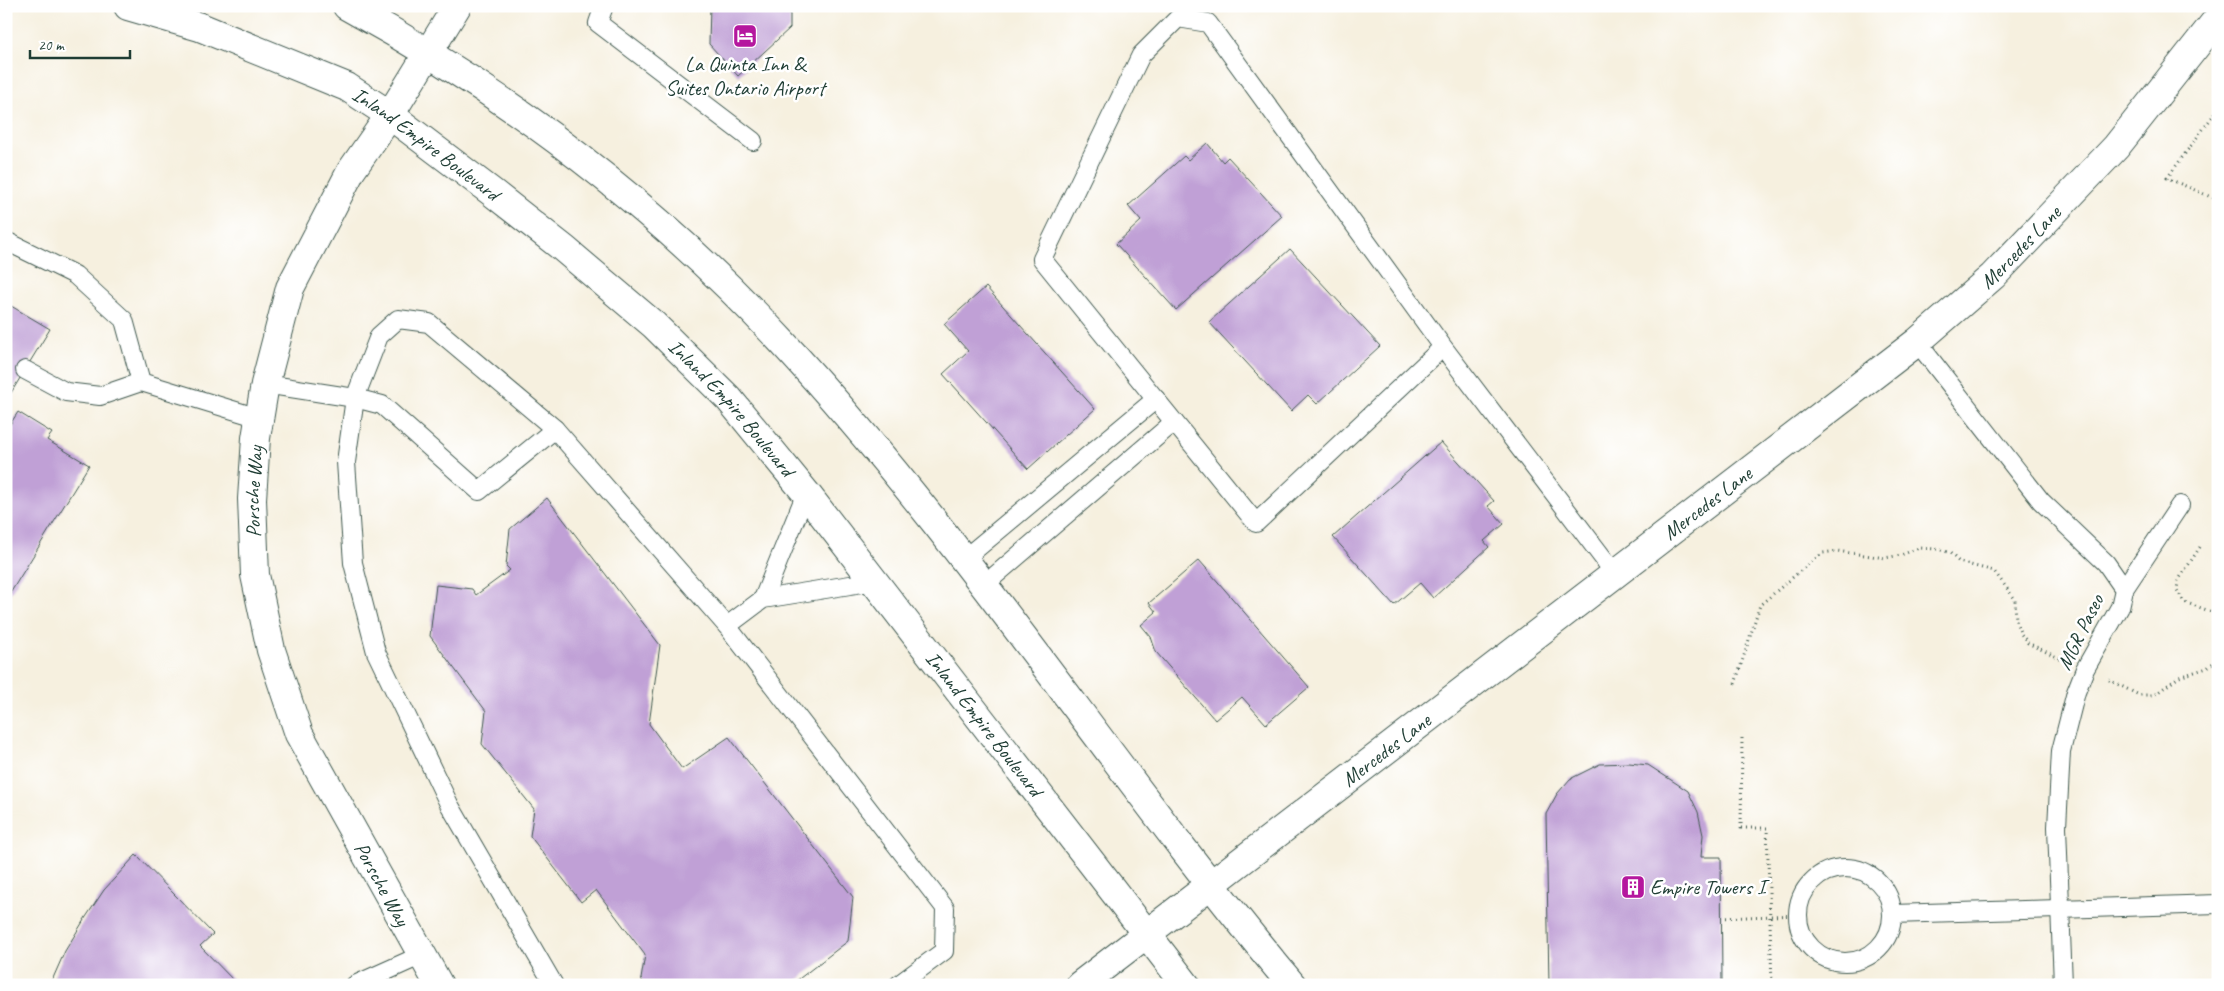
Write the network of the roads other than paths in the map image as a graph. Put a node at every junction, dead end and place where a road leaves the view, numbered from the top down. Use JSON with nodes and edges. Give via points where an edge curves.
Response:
{"nodes":[{"id":1,"x":128,"y":6,"type":"edge"},
{"id":2,"x":347,"y":6,"type":"edge"},
{"id":3,"x":457,"y":6,"type":"edge"},
{"id":4,"x":604,"y":6,"type":"edge"},
{"id":5,"x":2218,"y":18,"type":"edge"},
{"id":6,"x":428,"y":53,"type":"junction"},
{"id":7,"x":390,"y":115,"type":"junction"},
{"id":8,"x":753,"y":141,"type":"dead end"},
{"id":9,"x":6,"y":241,"type":"edge"},
{"id":10,"x":1917,"y":342,"type":"junction"},
{"id":11,"x":1443,"y":347,"type":"junction"},
{"id":12,"x":25,"y":370,"type":"dead end"},
{"id":13,"x":140,"y":382,"type":"junction"},
{"id":14,"x":265,"y":384,"type":"junction"},
{"id":15,"x":355,"y":398,"type":"junction"},
{"id":16,"x":1156,"y":399,"type":"junction"},
{"id":17,"x":259,"y":418,"type":"junction"},
{"id":18,"x":1174,"y":422,"type":"junction"},
{"id":19,"x":555,"y":429,"type":"junction"},
{"id":20,"x":806,"y":493,"type":"junction"},
{"id":21,"x":2180,"y":505,"type":"dead end"},
{"id":22,"x":964,"y":559,"type":"junction"},
{"id":23,"x":1616,"y":576,"type":"junction"},
{"id":24,"x":875,"y":581,"type":"junction"},
{"id":25,"x":984,"y":585,"type":"junction"},
{"id":26,"x":2124,"y":589,"type":"junction"},
{"id":27,"x":763,"y":599,"type":"junction"},
{"id":28,"x":727,"y":626,"type":"junction"},
{"id":29,"x":1210,"y":885,"type":"junction"},
{"id":30,"x":2218,"y":904,"type":"edge"},
{"id":31,"x":2060,"y":910,"type":"junction"},
{"id":32,"x":1892,"y":914,"type":"junction"},
{"id":33,"x":1147,"y":933,"type":"junction"},
{"id":34,"x":422,"y":955,"type":"junction"},
{"id":35,"x":355,"y":985,"type":"edge"},
{"id":36,"x":439,"y":985,"type":"edge"},
{"id":37,"x":554,"y":985,"type":"edge"},
{"id":38,"x":898,"y":985,"type":"edge"},
{"id":39,"x":1080,"y":985,"type":"edge"},
{"id":40,"x":1186,"y":985,"type":"edge"},
{"id":41,"x":1292,"y":985,"type":"edge"},
{"id":42,"x":2063,"y":985,"type":"edge"}],
"edges":[{"from":1,"to":7,"type":"main road","name":"Inland Empire Boulevard","via":[[200,27],[332,80]]},
{"from":2,"to":6,"type":"main road"},
{"from":3,"to":6,"type":"main road","name":"Porsche Way"},
{"from":4,"to":8,"type":"lane","via":[[598,23]]},
{"from":5,"to":10,"type":"main road","name":"Mercedes Lane","via":[[2116,147],[1993,276]]},
{"from":6,"to":7,"type":"main road","name":"Porsche Way"},
{"from":6,"to":22,"type":"main road","via":[[576,153],[679,240],[781,340],[862,433]]},
{"from":7,"to":14,"type":"main road","name":"Porsche Way","via":[[352,171],[290,288]]},
{"from":7,"to":20,"type":"main road","name":"Inland Empire Boulevard","via":[[563,248],[654,325],[728,399]]},
{"from":9,"to":13,"type":"lane","via":[[75,275],[124,320]]},
{"from":10,"to":23,"type":"main road","name":"Mercedes Lane"},
{"from":10,"to":26,"type":"lane","name":"MGR Paseo","via":[[2041,500],[2106,563]]},
{"from":11,"to":16,"type":"lane","via":[[1208,23],[1178,18],[1141,55],[1042,258]]},
{"from":11,"to":18,"type":"lane","via":[[1256,523]]},
{"from":11,"to":23,"type":"lane"},
{"from":12,"to":13,"type":"lane","via":[[66,392],[100,396]]},
{"from":13,"to":17,"type":"lane"},
{"from":14,"to":15,"type":"lane"},
{"from":14,"to":17,"type":"main road","name":"Porsche Way"},
{"from":15,"to":19,"type":"lane","via":[[382,405],[478,491]]},
{"from":15,"to":19,"type":"lane","via":[[378,336],[398,319],[430,323]]},
{"from":15,"to":37,"type":"lane","via":[[346,462],[353,563],[376,652],[449,804]]},
{"from":16,"to":18,"type":"lane"},
{"from":16,"to":22,"type":"lane"},
{"from":17,"to":34,"type":"main road","name":"Porsche Way","via":[[252,499],[255,576],[271,650],[299,734]]},
{"from":18,"to":25,"type":"lane"},
{"from":19,"to":28,"type":"lane"},
{"from":20,"to":24,"type":"main road","name":"Inland Empire Boulevard"},
{"from":20,"to":27,"type":"lane"},
{"from":21,"to":26,"type":"lane"},
{"from":22,"to":25,"type":"main road"},
{"from":23,"to":29,"type":"main road","name":"Mercedes Lane"},
{"from":24,"to":27,"type":"lane"},
{"from":24,"to":33,"type":"main road","name":"Inland Empire Boulevard"},
{"from":25,"to":29,"type":"main road"},
{"from":26,"to":31,"type":"lane","name":"MGR Paseo","via":[[2120,608],[2082,677],[2061,751],[2057,827]]},
{"from":27,"to":28,"type":"lane"},
{"from":28,"to":38,"type":"lane","via":[[946,908],[944,951]]},
{"from":29,"to":33,"type":"main road","name":"Mercedes Lane"},
{"from":29,"to":41,"type":"main road"},
{"from":30,"to":31,"type":"lane"},
{"from":31,"to":32,"type":"lane"},
{"from":31,"to":42,"type":"lane","name":"MGR Paseo"},
{"from":32,"to":32,"type":"lane","via":[[1889,898],[1881,884],[1868,874],[1853,869],[1836,869],[1821,874],[1808,885],[1800,899],[1797,915],[1806,942],[1817,953],[1830,960],[1845,962],[1860,960],[1884,942]]},
{"from":33,"to":39,"type":"main road"},
{"from":33,"to":40,"type":"main road","name":"Inland Empire Boulevard"},
{"from":34,"to":35,"type":"lane"},
{"from":34,"to":36,"type":"main road","name":"Porsche Way"}]}
